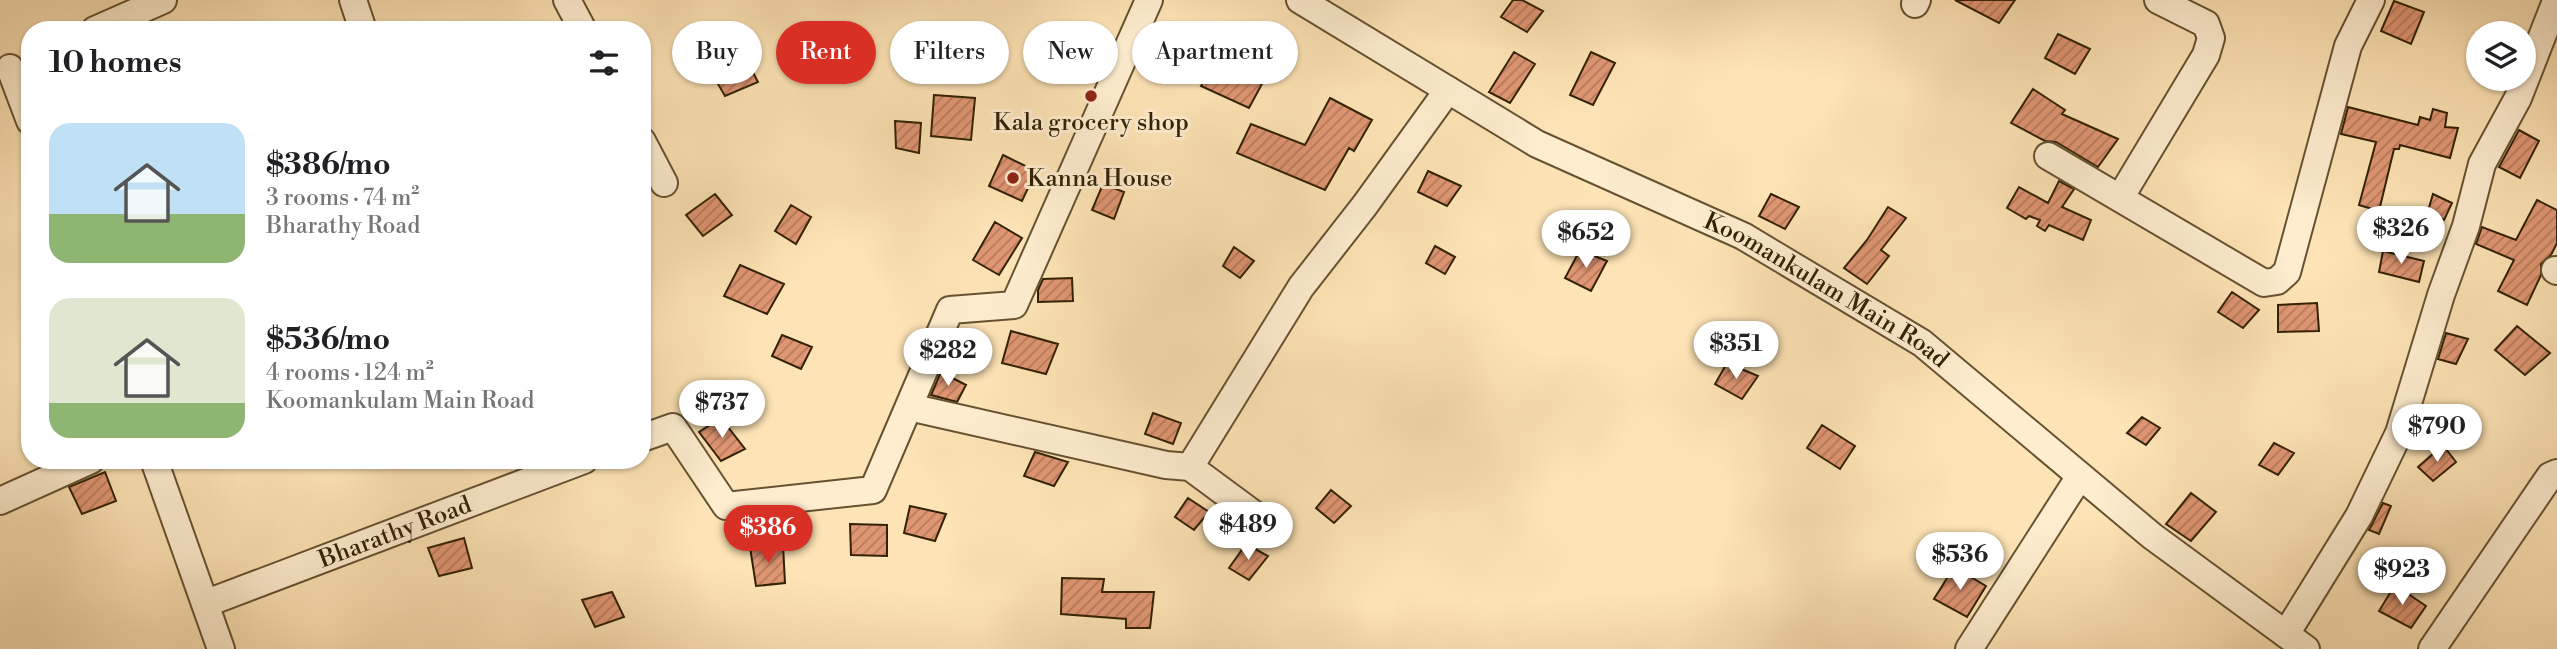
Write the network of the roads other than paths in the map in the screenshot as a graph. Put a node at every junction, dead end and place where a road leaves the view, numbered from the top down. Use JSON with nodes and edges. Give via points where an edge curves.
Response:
{"nodes":[{"id":1,"x":163,"y":0,"type":"edge"},
{"id":2,"x":353,"y":0,"type":"edge"},
{"id":3,"x":567,"y":0,"type":"edge"},
{"id":4,"x":1149,"y":0,"type":"edge"},
{"id":5,"x":1300,"y":0,"type":"edge"},
{"id":6,"x":2158,"y":0,"type":"edge"},
{"id":7,"x":2371,"y":0,"type":"edge"},
{"id":8,"x":2555,"y":1,"type":"edge"},
{"id":9,"x":118,"y":21,"type":"edge"},
{"id":10,"x":360,"y":21,"type":"edge"},
{"id":11,"x":578,"y":21,"type":"edge"},
{"id":12,"x":13,"y":67,"type":"edge"},
{"id":13,"x":1448,"y":90,"type":"junction"},
{"id":14,"x":21,"y":92,"type":"edge"},
{"id":15,"x":2048,"y":156,"type":"dead end"},
{"id":16,"x":651,"y":158,"type":"edge"},
{"id":17,"x":664,"y":183,"type":"dead end"},
{"id":18,"x":2120,"y":198,"type":"junction"},
{"id":19,"x":909,"y":407,"type":"junction"},
{"id":20,"x":651,"y":435,"type":"edge"},
{"id":21,"x":1190,"y":467,"type":"junction"},
{"id":22,"x":71,"y":469,"type":"edge"},
{"id":23,"x":157,"y":469,"type":"edge"},
{"id":24,"x":560,"y":469,"type":"edge"},
{"id":25,"x":2557,"y":473,"type":"edge"},
{"id":26,"x":2080,"y":476,"type":"junction"},
{"id":27,"x":0,"y":501,"type":"edge"},
{"id":28,"x":1259,"y":518,"type":"dead end"},
{"id":29,"x":207,"y":603,"type":"junction"},
{"id":30,"x":2296,"y":642,"type":"edge"},
{"id":31,"x":221,"y":649,"type":"edge"},
{"id":32,"x":1969,"y":649,"type":"edge"},
{"id":33,"x":2432,"y":649,"type":"edge"}],
"edges":[{"from":1,"to":9,"type":"street"},
{"from":2,"to":10,"type":"street"},
{"from":3,"to":11,"type":"street"},
{"from":4,"to":19,"type":"street","via":[[1014,305],[950,310]]},
{"from":5,"to":13,"type":"street","name":"Koomankulam Main Road"},
{"from":6,"to":18,"type":"street","via":[[2206,24],[2211,38],[2206,55]]},
{"from":7,"to":18,"type":"street","via":[[2348,46],[2287,272],[2277,281],[2264,283]]},
{"from":8,"to":30,"type":"street","via":[[2518,98],[2482,164],[2399,433]]},
{"from":12,"to":14,"type":"street"},
{"from":13,"to":21,"type":"street","via":[[1301,287]]},
{"from":13,"to":26,"type":"street","name":"Koomankulam Main Road","via":[[1536,144],[1742,236],[1922,343]]},
{"from":15,"to":18,"type":"street"},
{"from":16,"to":17,"type":"street"},
{"from":19,"to":20,"type":"street","via":[[873,490],[726,506],[673,427]]},
{"from":19,"to":21,"type":"street"},
{"from":21,"to":28,"type":"street"},
{"from":22,"to":27,"type":"street"},
{"from":23,"to":29,"type":"street"},
{"from":24,"to":29,"type":"street","name":"Bharathy Road"},
{"from":25,"to":33,"type":"street","via":[[2550,476]]},
{"from":26,"to":30,"type":"street","name":"Koomankulam Main Road","via":[[2152,536]]},
{"from":26,"to":32,"type":"street"},
{"from":29,"to":31,"type":"street"}]}
